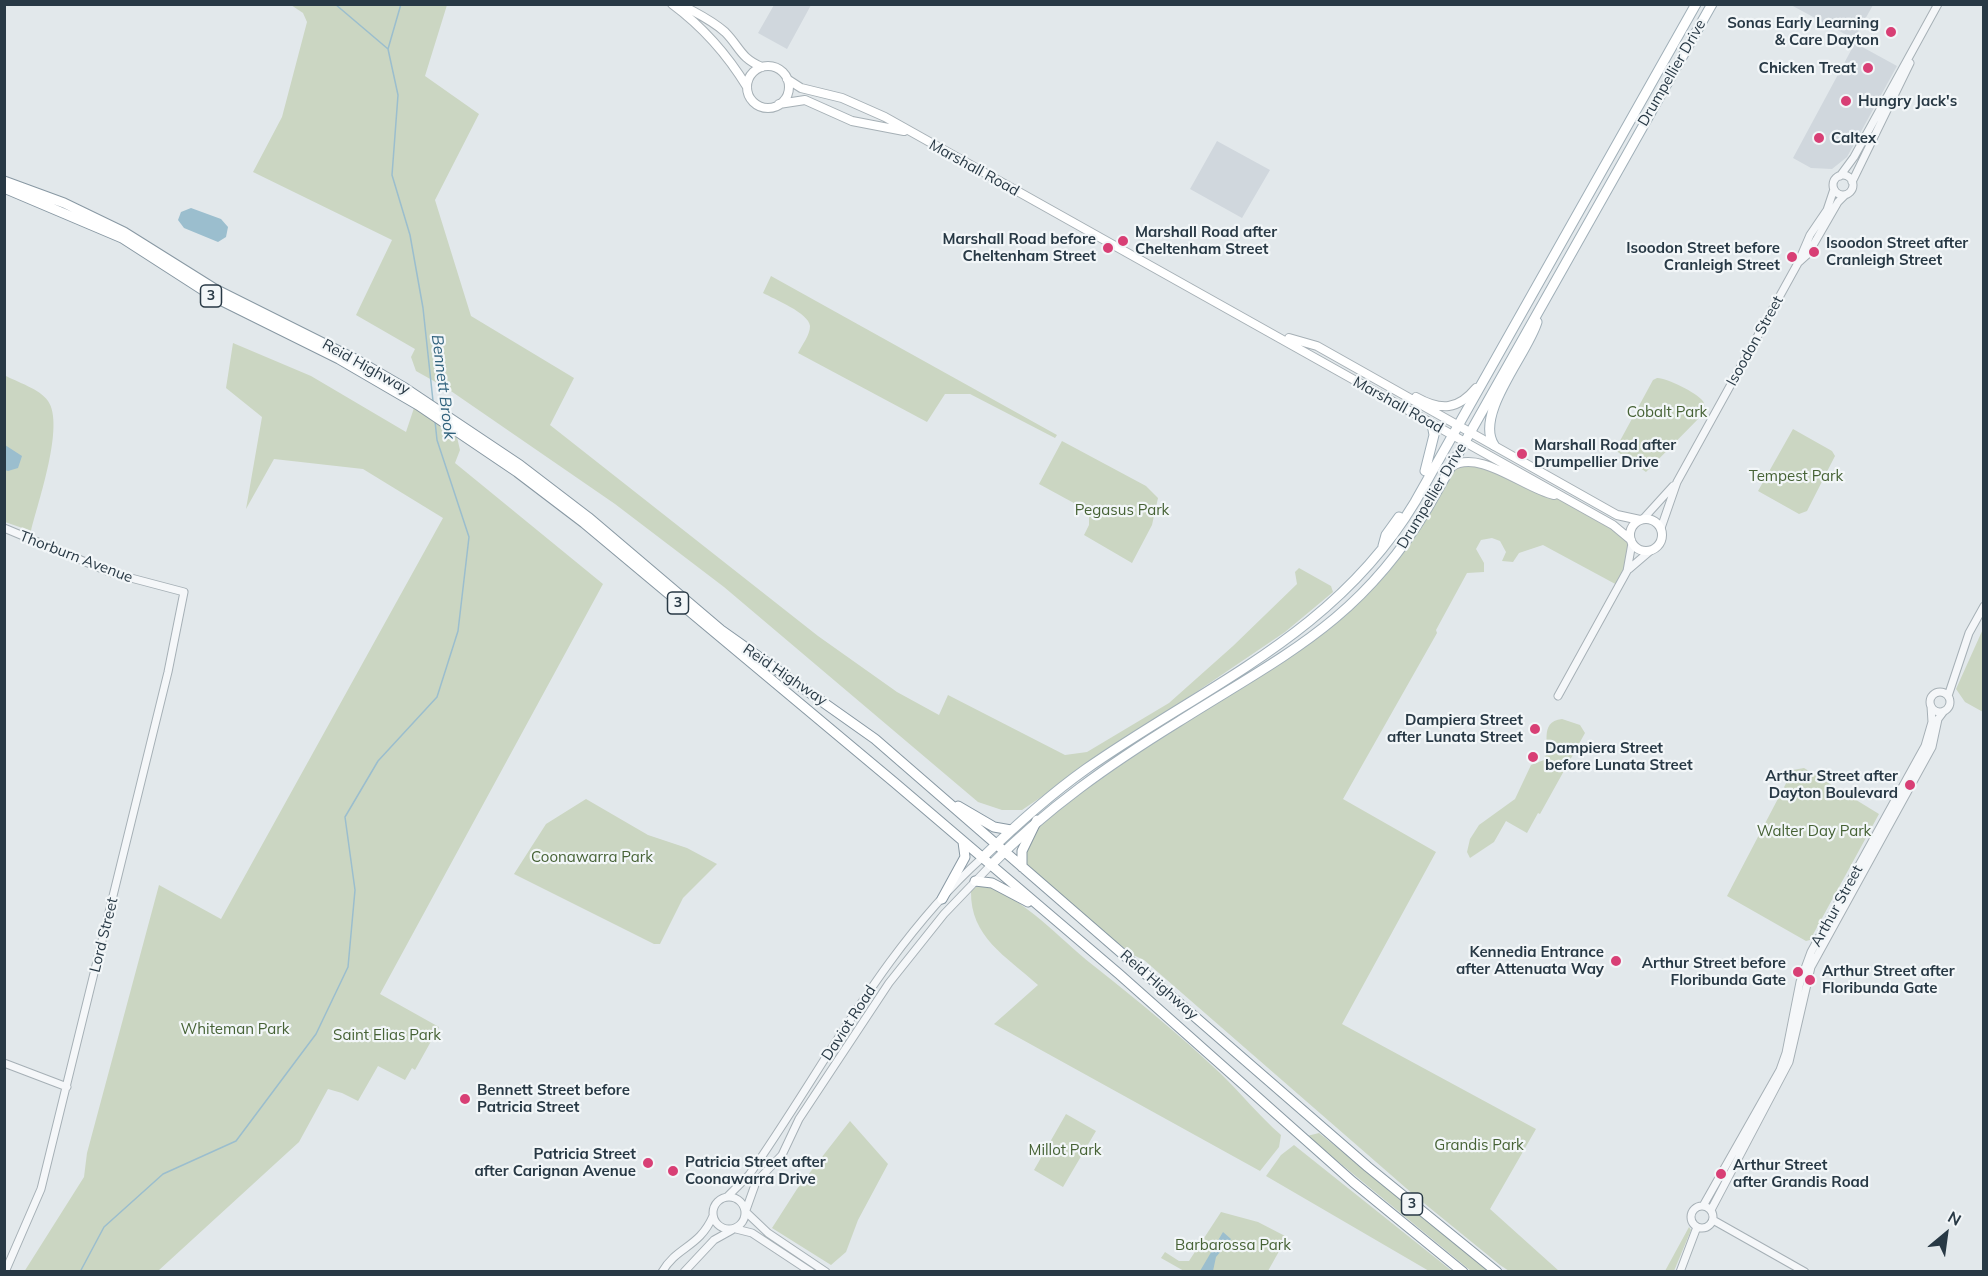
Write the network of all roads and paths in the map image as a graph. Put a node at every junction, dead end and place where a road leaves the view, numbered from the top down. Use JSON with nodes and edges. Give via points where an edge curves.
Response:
{"nodes":[{"id":1,"x":672,"y":4,"type":"edge"},
{"id":2,"x":680,"y":4,"type":"edge"},
{"id":3,"x":1696,"y":4,"type":"edge"},
{"id":4,"x":1712,"y":4,"type":"edge"},
{"id":5,"x":1938,"y":4,"type":"edge"},
{"id":6,"x":1922,"y":33,"type":"junction"},
{"id":7,"x":762,"y":67,"type":"junction"},
{"id":8,"x":787,"y":79,"type":"junction"},
{"id":9,"x":747,"y":87,"type":"junction"},
{"id":10,"x":779,"y":104,"type":"junction"},
{"id":11,"x":911,"y":133,"type":"junction"},
{"id":12,"x":1840,"y":176,"type":"junction"},
{"id":13,"x":4,"y":181,"type":"edge"},
{"id":14,"x":1852,"y":182,"type":"junction"},
{"id":15,"x":4,"y":188,"type":"edge"},
{"id":16,"x":1834,"y":189,"type":"junction"},
{"id":17,"x":1845,"y":195,"type":"junction"},
{"id":18,"x":1798,"y":263,"type":"junction"},
{"id":19,"x":1541,"y":305,"type":"junction"},
{"id":20,"x":1257,"y":324,"type":"junction"},
{"id":21,"x":1376,"y":380,"type":"junction"},
{"id":22,"x":1479,"y":384,"type":"junction"},
{"id":23,"x":1432,"y":424,"type":"junction"},
{"id":24,"x":1454,"y":431,"type":"junction"},
{"id":25,"x":1467,"y":438,"type":"junction"},
{"id":26,"x":1494,"y":445,"type":"junction"},
{"id":27,"x":1450,"y":467,"type":"junction"},
{"id":28,"x":1677,"y":482,"type":"junction"},
{"id":29,"x":1564,"y":498,"type":"junction"},
{"id":30,"x":1641,"y":520,"type":"junction"},
{"id":31,"x":4,"y":528,"type":"edge"},
{"id":32,"x":1661,"y":528,"type":"junction"},
{"id":33,"x":1631,"y":542,"type":"junction"},
{"id":34,"x":1650,"y":551,"type":"junction"},
{"id":35,"x":1381,"y":552,"type":"junction"},
{"id":36,"x":1627,"y":571,"type":"junction"},
{"id":37,"x":184,"y":592,"type":"joint"},
{"id":38,"x":1983,"y":606,"type":"edge"},
{"id":39,"x":1956,"y":668,"type":"junction"},
{"id":40,"x":1938,"y":692,"type":"junction"},
{"id":41,"x":1558,"y":696,"type":"dead end"},
{"id":42,"x":1948,"y":696,"type":"junction"},
{"id":43,"x":1931,"y":706,"type":"junction"},
{"id":44,"x":1944,"y":711,"type":"junction"},
{"id":45,"x":874,"y":739,"type":"junction"},
{"id":46,"x":1037,"y":820,"type":"junction"},
{"id":47,"x":1011,"y":830,"type":"junction"},
{"id":48,"x":963,"y":841,"type":"junction"},
{"id":49,"x":995,"y":845,"type":"junction"},
{"id":50,"x":1004,"y":852,"type":"junction"},
{"id":51,"x":982,"y":858,"type":"junction"},
{"id":52,"x":991,"y":865,"type":"junction"},
{"id":53,"x":1022,"y":867,"type":"junction"},
{"id":54,"x":975,"y":881,"type":"junction"},
{"id":55,"x":942,"y":899,"type":"junction"},
{"id":56,"x":1043,"y":910,"type":"junction"},
{"id":57,"x":4,"y":1064,"type":"edge"},
{"id":58,"x":67,"y":1087,"type":"junction"},
{"id":59,"x":727,"y":1197,"type":"junction"},
{"id":60,"x":1703,"y":1206,"type":"junction"},
{"id":61,"x":1711,"y":1210,"type":"junction"},
{"id":62,"x":746,"y":1211,"type":"junction"},
{"id":63,"x":713,"y":1215,"type":"junction"},
{"id":64,"x":1713,"y":1220,"type":"junction"},
{"id":65,"x":1697,"y":1227,"type":"junction"},
{"id":66,"x":734,"y":1229,"type":"junction"},
{"id":67,"x":5,"y":1272,"type":"edge"},
{"id":68,"x":662,"y":1272,"type":"edge"},
{"id":69,"x":684,"y":1272,"type":"edge"},
{"id":70,"x":811,"y":1272,"type":"edge"},
{"id":71,"x":826,"y":1272,"type":"edge"},
{"id":72,"x":1463,"y":1272,"type":"edge"},
{"id":73,"x":1497,"y":1272,"type":"edge"},
{"id":74,"x":1680,"y":1272,"type":"edge"},
{"id":75,"x":1805,"y":1272,"type":"edge"}],
"edges":[{"from":1,"to":9,"type":"main road","name":"Marshall Road","via":[[730,57]]},
{"from":2,"to":7,"type":"main road","name":"Marshall Road","via":[[712,21],[744,58]]},
{"from":3,"to":22,"type":"main road","name":"Drumpellier Drive"},
{"from":4,"to":19,"type":"main road","name":"Drumpellier Drive"},
{"from":5,"to":6,"type":"street","name":"Isoodon Street"},
{"from":6,"to":12,"type":"street","name":"Isoodon Street"},
{"from":6,"to":14,"type":"street","name":"Isoodon Street"},
{"from":7,"to":8,"type":"main road","name":"Marshall Road","via":[[775,67]]},
{"from":7,"to":9,"type":"main road","via":[[752,74]]},
{"from":8,"to":10,"type":"main road","via":[[789,90]]},
{"from":8,"to":11,"type":"main road","name":"Marshall Road","via":[[801,88],[842,98]]},
{"from":9,"to":10,"type":"main road","name":"Marshall Road","via":[[756,104],[768,108]]},
{"from":10,"to":11,"type":"main road","name":"Marshall Road","via":[[805,100],[852,121]]},
{"from":11,"to":20,"type":"main road","name":"Marshall Road"},
{"from":12,"to":14,"type":"street"},
{"from":12,"to":16,"type":"street","name":"Isoodon Street"},
{"from":13,"to":45,"type":"main road","name":"Reid Highway","number":"3","via":[[64,203],[124,232],[215,289],[357,360],[452,418],[588,517],[721,630]]},
{"from":14,"to":17,"type":"street","name":"Isoodon Street"},
{"from":15,"to":48,"type":"main road","name":"Reid Highway","number":"3","via":[[122,238],[212,296],[339,359],[457,429],[584,523]]},
{"from":16,"to":17,"type":"street"},
{"from":16,"to":18,"type":"street","name":"Isoodon Street"},
{"from":17,"to":18,"type":"street","name":"Isoodon Street","via":[[1808,254]]},
{"from":18,"to":28,"type":"street","name":"Isoodon Street"},
{"from":19,"to":25,"type":"main road","name":"Drumpellier Drive"},
{"from":19,"to":26,"type":"main road","via":[[1532,335],[1495,403],[1489,435]]},
{"from":20,"to":21,"type":"main road","name":"Marshall Road","via":[[1317,346]]},
{"from":20,"to":23,"type":"main road","name":"Marshall Road"},
{"from":21,"to":22,"type":"main road","via":[[1446,407],[1465,402]]},
{"from":21,"to":24,"type":"main road","name":"Marshall Road"},
{"from":22,"to":24,"type":"main road","name":"Drumpellier Drive"},
{"from":23,"to":24,"type":"main road","name":"Marshall Road"},
{"from":23,"to":35,"type":"main road","via":[[1434,435],[1428,467],[1386,535]]},
{"from":24,"to":25,"type":"main road","name":"Marshall Road"},
{"from":24,"to":35,"type":"main road","name":"Drumpellier Drive"},
{"from":25,"to":26,"type":"main road","name":"Marshall Road"},
{"from":25,"to":27,"type":"main road","name":"Drumpellier Drive"},
{"from":25,"to":29,"type":"main road","name":"Marshall Road"},
{"from":26,"to":30,"type":"main road","name":"Marshall Road","via":[[1617,514]]},
{"from":27,"to":29,"type":"main road","via":[[1461,462],[1486,465],[1535,490]]},
{"from":27,"to":46,"type":"main road","name":"Drumpellier Drive","via":[[1396,556],[1368,590],[1329,626],[1099,773]]},
{"from":28,"to":30,"type":"street","name":"Isoodon Street"},
{"from":28,"to":32,"type":"street","name":"Isoodon Street"},
{"from":29,"to":33,"type":"main road","name":"Marshall Road","via":[[1612,525]]},
{"from":30,"to":32,"type":"main road","via":[[1653,520]]},
{"from":30,"to":33,"type":"main road","via":[[1632,527]]},
{"from":31,"to":37,"type":"street","name":"Thorburn Avenue","via":[[119,575]]},
{"from":32,"to":34,"type":"main road","via":[[1661,544]]},
{"from":33,"to":34,"type":"main road","via":[[1640,550]]},
{"from":33,"to":36,"type":"street"},
{"from":34,"to":36,"type":"street"},
{"from":35,"to":47,"type":"main road","name":"Drumpellier Drive","via":[[1347,590],[1302,629],[1088,768],[1027,813]]},
{"from":36,"to":41,"type":"street"},
{"from":37,"to":58,"type":"street","name":"Lord Street"},
{"from":38,"to":39,"type":"street"},
{"from":39,"to":40,"type":"street"},
{"from":39,"to":42,"type":"street"},
{"from":40,"to":42,"type":"street"},
{"from":40,"to":43,"type":"street","via":[[1931,697]]},
{"from":42,"to":44,"type":"street","via":[[1950,703]]},
{"from":43,"to":44,"type":"street"},
{"from":43,"to":60,"type":"street","name":"Arthur Street","via":[[1932,722],[1925,747],[1805,964],[1780,1070]]},
{"from":44,"to":61,"type":"street","name":"Arthur Street","via":[[1938,718],[1932,747],[1810,967],[1789,1062]]},
{"from":45,"to":47,"type":"main road","via":[[892,748],[957,806],[994,826]]},
{"from":45,"to":49,"type":"main road","name":"Reid Highway","number":"3"},
{"from":46,"to":50,"type":"main road","name":"Drumpellier Drive"},
{"from":46,"to":53,"type":"main road","via":[[1022,851]]},
{"from":47,"to":49,"type":"main road","name":"Drumpellier Drive"},
{"from":48,"to":51,"type":"main road","name":"Reid Highway","number":"3"},
{"from":48,"to":55,"type":"main road","via":[[965,857]]},
{"from":49,"to":50,"type":"main road","name":"Reid Highway","number":"3"},
{"from":49,"to":51,"type":"main road","name":"Drumpellier Drive"},
{"from":50,"to":52,"type":"main road","name":"Drumpellier Drive"},
{"from":50,"to":53,"type":"main road","name":"Reid Highway","number":"3"},
{"from":51,"to":52,"type":"main road","name":"Reid Highway","number":"3"},
{"from":51,"to":55,"type":"street","name":"Daviot Road"},
{"from":52,"to":54,"type":"street","name":"Daviot Road"},
{"from":52,"to":56,"type":"main road","name":"Reid Highway","number":"3"},
{"from":53,"to":73,"type":"main road","name":"Reid Highway","number":"3"},
{"from":54,"to":56,"type":"main road","via":[[992,883]]},
{"from":54,"to":62,"type":"street","name":"Daviot Road","via":[[889,983],[799,1119],[782,1155],[756,1182]]},
{"from":55,"to":59,"type":"street","name":"Daviot Road","via":[[875,984],[749,1175]]},
{"from":56,"to":72,"type":"main road","name":"Reid Highway","number":"3"},
{"from":57,"to":58,"type":"street"},
{"from":58,"to":67,"type":"street","name":"Lord Street","via":[[41,1189]]},
{"from":59,"to":62,"type":"street","via":[[739,1200]]},
{"from":59,"to":63,"type":"street","via":[[716,1204]]},
{"from":60,"to":61,"type":"street"},
{"from":60,"to":65,"type":"street","via":[[1691,1214]]},
{"from":61,"to":64,"type":"street"},
{"from":62,"to":66,"type":"street","via":[[742,1223]]},
{"from":62,"to":71,"type":"street","via":[[768,1233]]},
{"from":63,"to":66,"type":"street","via":[[720,1227]]},
{"from":63,"to":68,"type":"street","via":[[701,1237],[674,1257]]},
{"from":64,"to":65,"type":"street","via":[[1707,1227]]},
{"from":64,"to":75,"type":"street"},
{"from":65,"to":74,"type":"street"},
{"from":66,"to":69,"type":"street","via":[[714,1240]]},
{"from":66,"to":70,"type":"street","via":[[752,1233]]}]}
